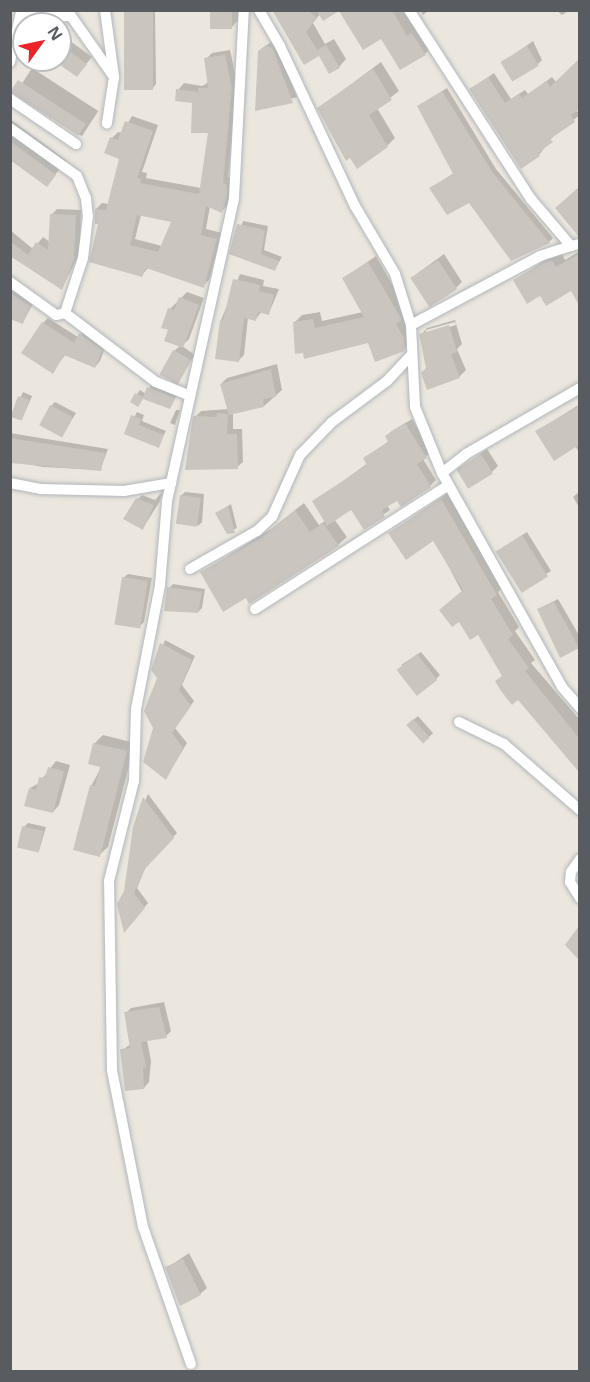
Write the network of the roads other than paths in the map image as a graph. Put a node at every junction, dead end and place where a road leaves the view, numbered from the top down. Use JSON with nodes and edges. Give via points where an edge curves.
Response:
{"nodes":[{"id":1,"x":105,"y":10,"type":"edge"},
{"id":2,"x":244,"y":10,"type":"edge"},
{"id":3,"x":259,"y":10,"type":"edge"},
{"id":4,"x":408,"y":10,"type":"edge"},
{"id":5,"x":72,"y":17,"type":"edge"},
{"id":6,"x":114,"y":77,"type":"junction"},
{"id":7,"x":10,"y":99,"type":"edge"},
{"id":8,"x":107,"y":123,"type":"dead end"},
{"id":9,"x":10,"y":128,"type":"edge"},
{"id":10,"x":76,"y":144,"type":"dead end"},
{"id":11,"x":575,"y":245,"type":"edge"},
{"id":12,"x":10,"y":282,"type":"edge"},
{"id":13,"x":65,"y":313,"type":"junction"},
{"id":14,"x":411,"y":325,"type":"junction"},
{"id":15,"x":410,"y":356,"type":"junction"},
{"id":16,"x":579,"y":388,"type":"edge"},
{"id":17,"x":190,"y":396,"type":"junction"},
{"id":18,"x":442,"y":473,"type":"junction"},
{"id":19,"x":10,"y":483,"type":"edge"},
{"id":20,"x":171,"y":483,"type":"junction"},
{"id":21,"x":449,"y":485,"type":"junction"},
{"id":22,"x":190,"y":569,"type":"dead end"},
{"id":23,"x":255,"y":609,"type":"dead end"},
{"id":24,"x":579,"y":708,"type":"edge"},
{"id":25,"x":459,"y":722,"type":"dead end"},
{"id":26,"x":579,"y":810,"type":"edge"},
{"id":27,"x":579,"y":859,"type":"edge"},
{"id":28,"x":579,"y":898,"type":"edge"},
{"id":29,"x":191,"y":1369,"type":"edge"}],
"edges":[{"from":1,"to":6,"type":"street"},
{"from":2,"to":17,"type":"street","via":[[234,198]]},
{"from":3,"to":14,"type":"street","via":[[280,46],[355,206],[395,274]]},
{"from":4,"to":11,"type":"street","via":[[493,146]]},
{"from":5,"to":6,"type":"street"},
{"from":6,"to":8,"type":"street"},
{"from":7,"to":10,"type":"street"},
{"from":9,"to":13,"type":"street","via":[[77,176],[86,198],[83,258]]},
{"from":11,"to":14,"type":"street","via":[[540,256]]},
{"from":12,"to":13,"type":"street","via":[[56,315]]},
{"from":13,"to":17,"type":"street","via":[[156,382]]},
{"from":14,"to":15,"type":"street"},
{"from":15,"to":18,"type":"street","via":[[415,407]]},
{"from":15,"to":22,"type":"street","via":[[387,381],[332,422],[300,455],[272,517],[257,531]]},
{"from":16,"to":18,"type":"street","via":[[466,454]]},
{"from":17,"to":20,"type":"street"},
{"from":18,"to":21,"type":"street"},
{"from":19,"to":20,"type":"street","via":[[41,489],[124,491]]},
{"from":20,"to":29,"type":"street","via":[[160,585],[136,709],[134,781],[109,880],[112,1058],[143,1227]]},
{"from":21,"to":23,"type":"street"},
{"from":21,"to":24,"type":"street","via":[[562,687]]},
{"from":25,"to":26,"type":"street","via":[[504,744]]},
{"from":27,"to":28,"type":"street","via":[[570,882]]}]}
